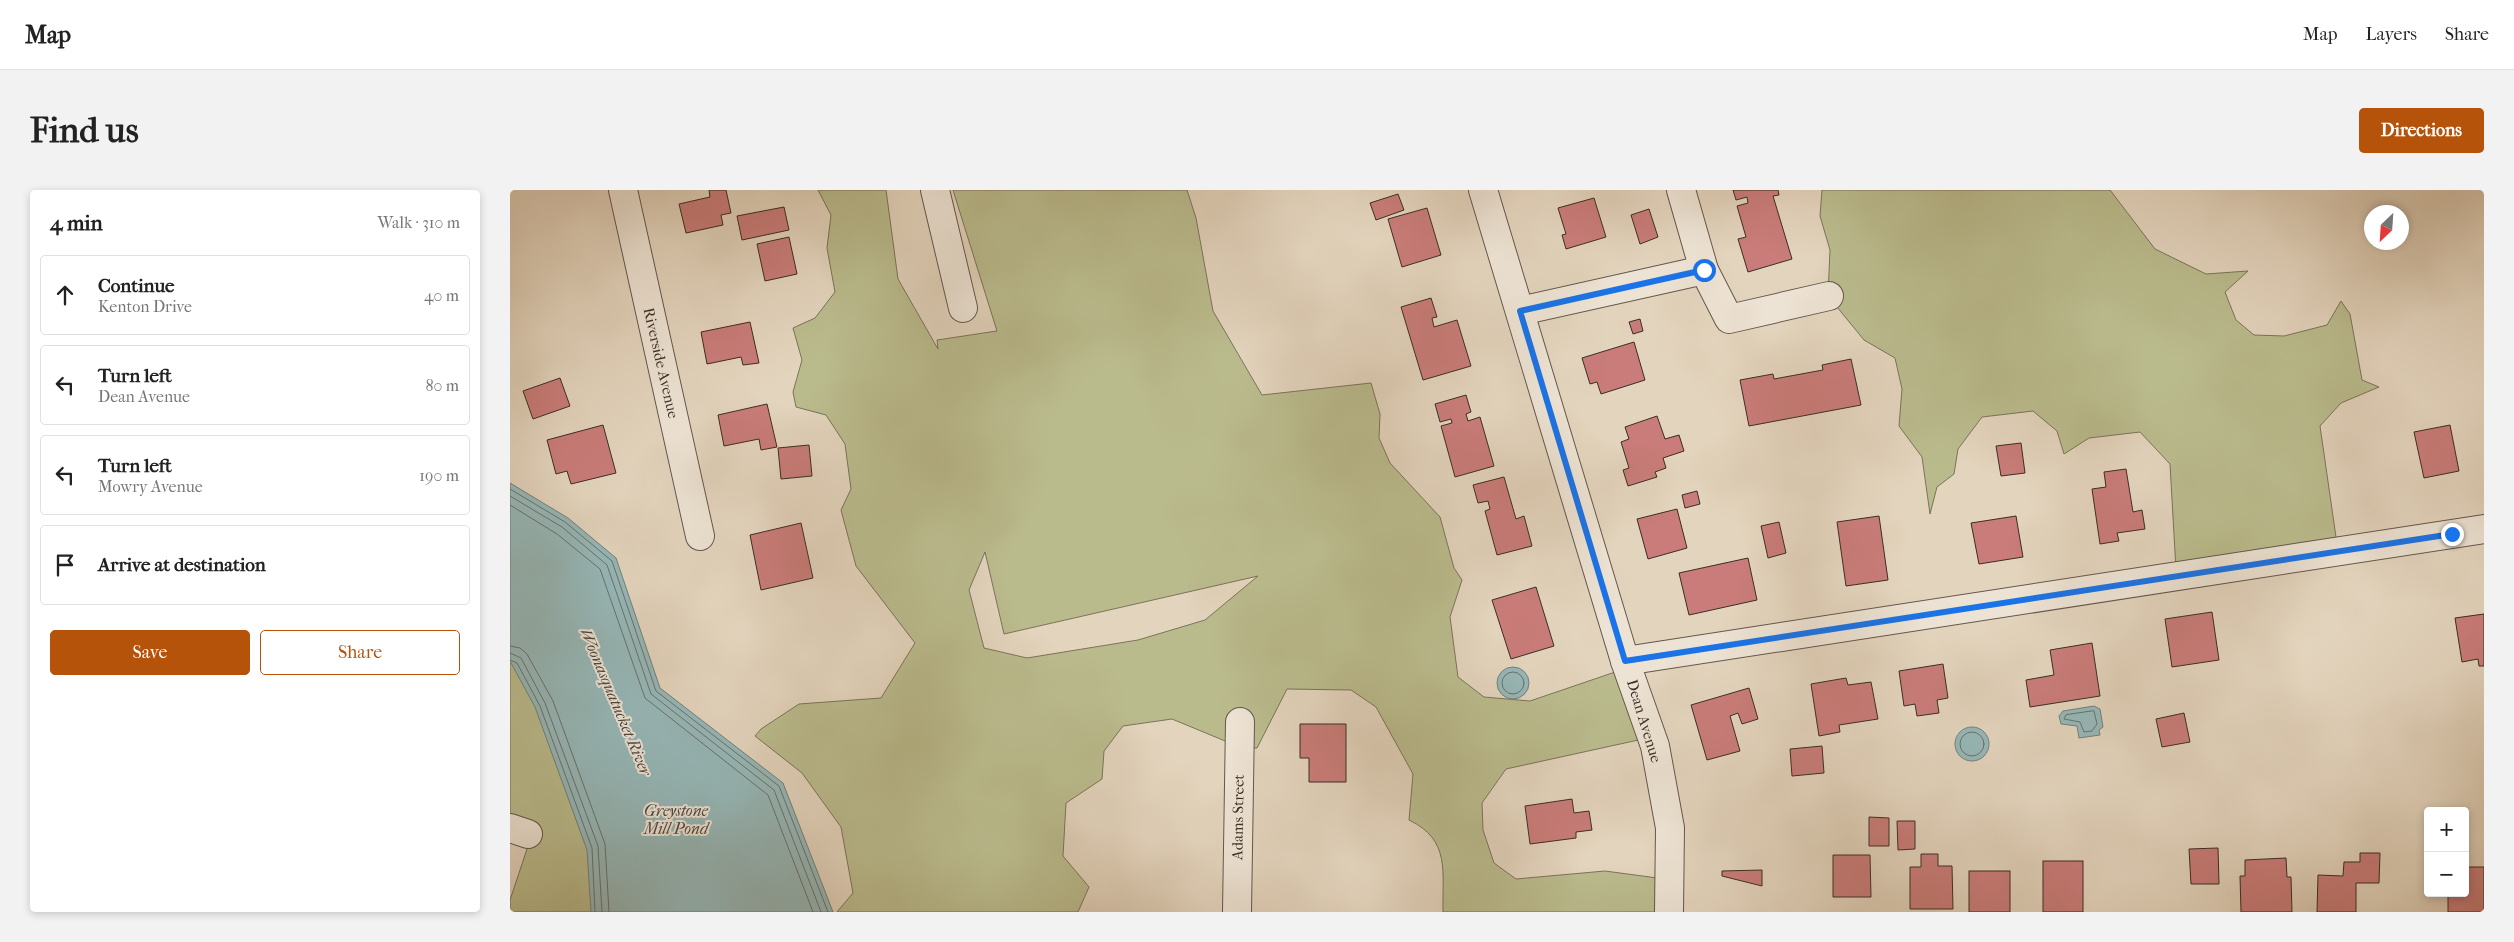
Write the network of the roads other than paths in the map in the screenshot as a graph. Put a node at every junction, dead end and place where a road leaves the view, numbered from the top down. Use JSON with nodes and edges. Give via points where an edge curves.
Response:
{"nodes":[{"id":1,"x":622,"y":190,"type":"edge"},
{"id":2,"x":935,"y":190,"type":"edge"},
{"id":3,"x":1482,"y":190,"type":"edge"},
{"id":4,"x":1681,"y":190,"type":"edge"},
{"id":5,"x":1704,"y":270,"type":"junction"},
{"id":6,"x":1829,"y":296,"type":"dead end"},
{"id":7,"x":963,"y":308,"type":"dead end"},
{"id":8,"x":1520,"y":311,"type":"junction"},
{"id":9,"x":2484,"y":529,"type":"edge"},
{"id":10,"x":700,"y":536,"type":"dead end"},
{"id":11,"x":1625,"y":661,"type":"junction"},
{"id":12,"x":1240,"y":722,"type":"dead end"},
{"id":13,"x":1237,"y":912,"type":"edge"},
{"id":14,"x":1669,"y":912,"type":"edge"}],
"edges":[{"from":1,"to":10,"type":"street","name":"Riverside Avenue"},
{"from":2,"to":7,"type":"street"},
{"from":3,"to":8,"type":"street","name":"Dean Avenue"},
{"from":4,"to":5,"type":"street"},
{"from":5,"to":6,"type":"street","via":[[1729,318]]},
{"from":5,"to":8,"type":"street"},
{"from":8,"to":11,"type":"street","name":"Dean Avenue"},
{"from":9,"to":11,"type":"street"},
{"from":11,"to":14,"type":"street","name":"Dean Avenue","via":[[1655,746],[1670,828]]},
{"from":12,"to":13,"type":"street","name":"Adams Street"}]}
